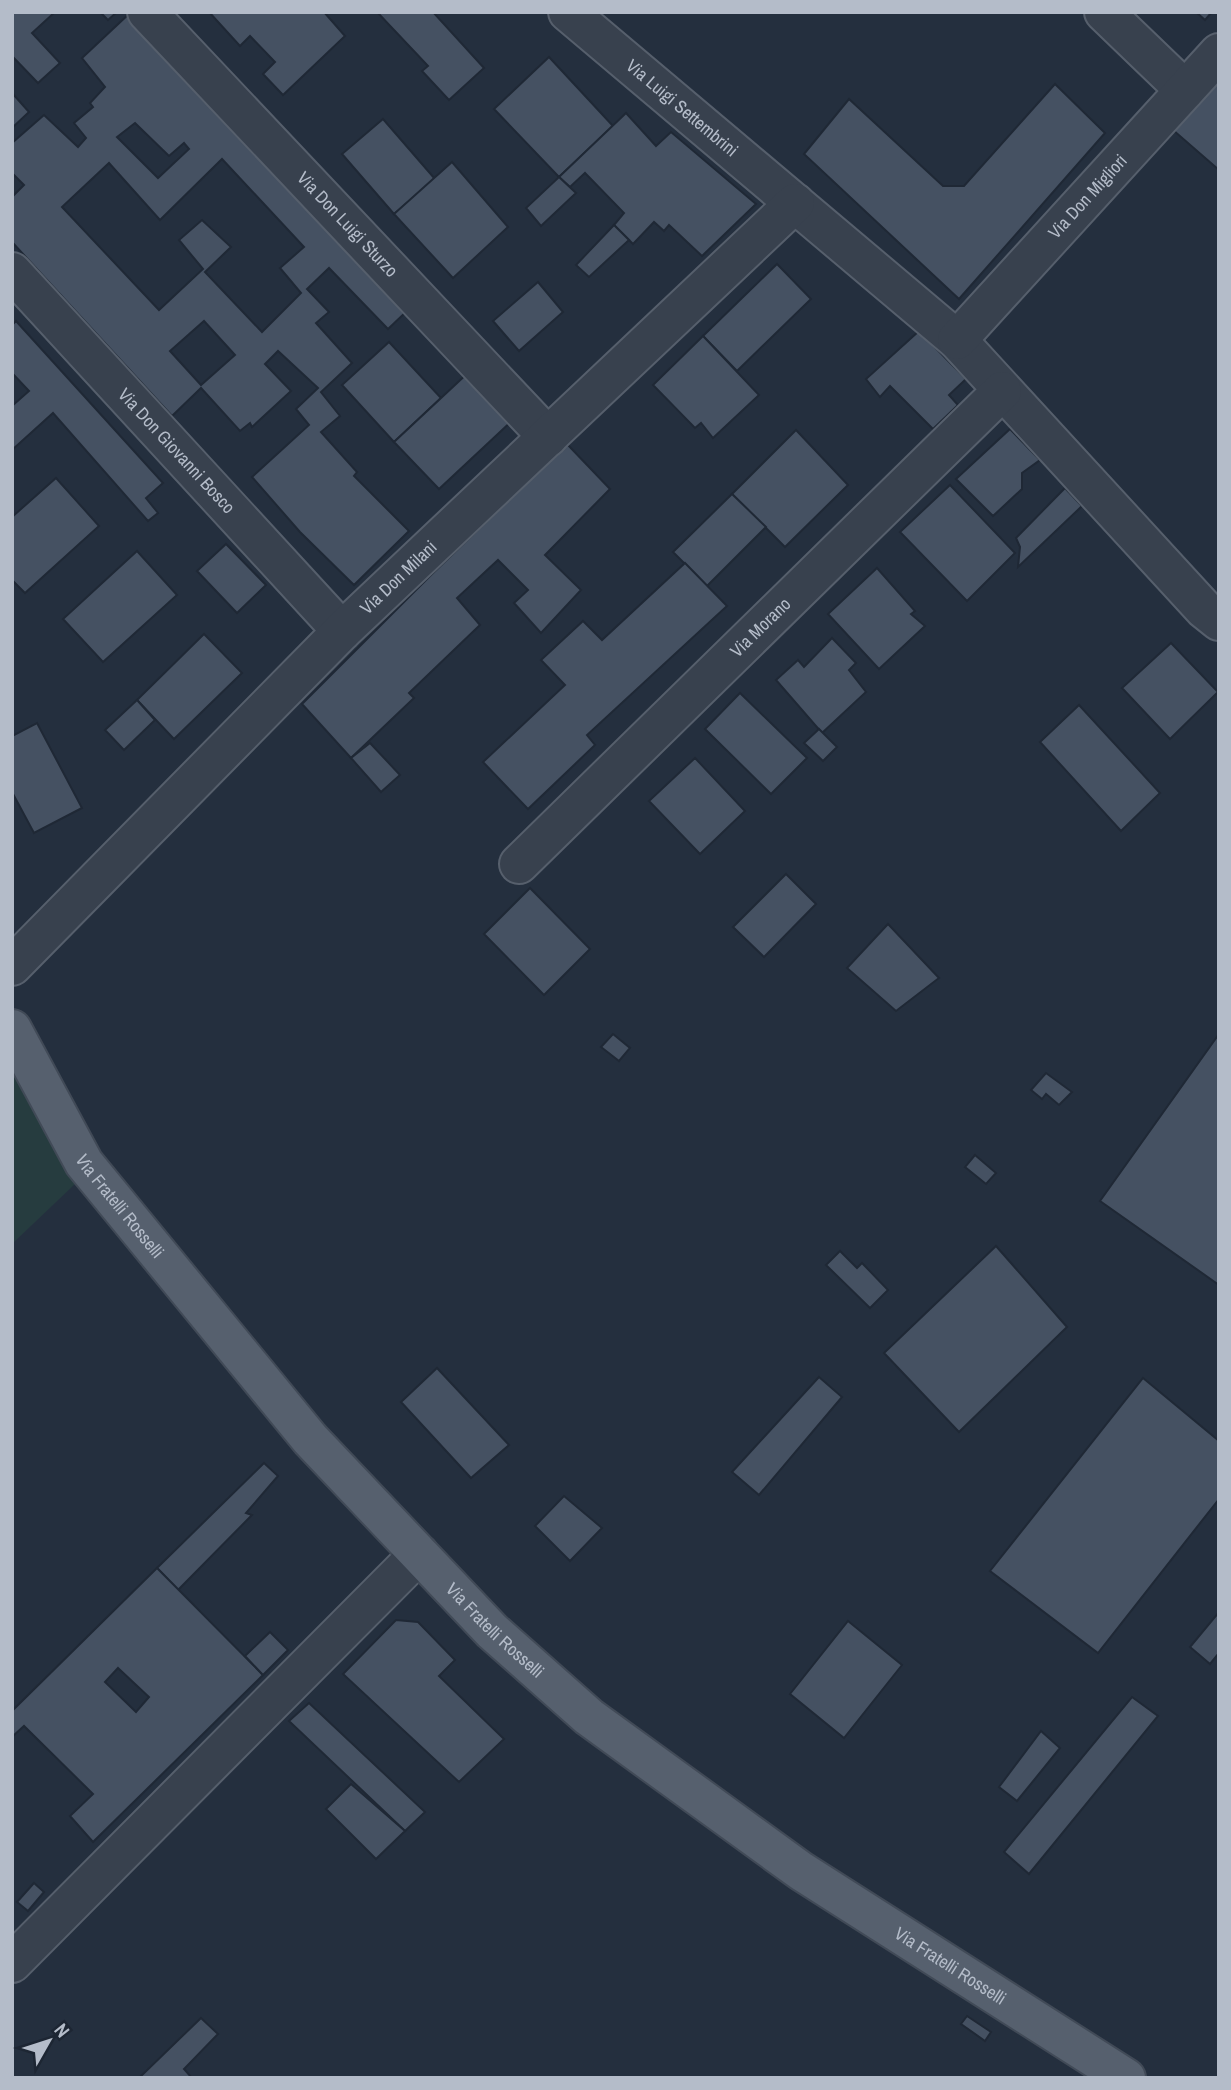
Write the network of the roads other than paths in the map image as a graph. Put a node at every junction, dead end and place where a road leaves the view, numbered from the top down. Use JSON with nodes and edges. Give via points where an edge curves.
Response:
{"nodes":[{"id":1,"x":147,"y":12,"type":"edge"},
{"id":2,"x":1104,"y":12,"type":"edge"},
{"id":3,"x":570,"y":13,"type":"edge"},
{"id":4,"x":1219,"y":53,"type":"edge"},
{"id":5,"x":1185,"y":89,"type":"junction"},
{"id":6,"x":795,"y":202,"type":"junction"},
{"id":7,"x":12,"y":272,"type":"edge"},
{"id":8,"x":957,"y":340,"type":"junction"},
{"id":9,"x":1002,"y":391,"type":"junction"},
{"id":10,"x":548,"y":437,"type":"junction"},
{"id":11,"x":1219,"y":621,"type":"edge"},
{"id":12,"x":342,"y":631,"type":"junction"},
{"id":13,"x":519,"y":864,"type":"dead end"},
{"id":14,"x":12,"y":966,"type":"edge"},
{"id":15,"x":12,"y":1028,"type":"edge"},
{"id":16,"x":419,"y":1554,"type":"junction"},
{"id":17,"x":12,"y":1963,"type":"edge"},
{"id":18,"x":1126,"y":2078,"type":"edge"}],
"edges":[{"from":1,"to":10,"type":"street","name":"Via Don Luigi Sturzo"},
{"from":2,"to":5,"type":"street"},
{"from":3,"to":6,"type":"street","name":"Via Luigi Settembrini"},
{"from":4,"to":5,"type":"street","name":"Via Don Migliori"},
{"from":5,"to":8,"type":"street","name":"Via Don Migliori"},
{"from":6,"to":8,"type":"street","name":"Via Luigi Settembrini"},
{"from":6,"to":10,"type":"street","name":"Via Don Milani"},
{"from":7,"to":12,"type":"street","name":"Via Don Giovanni Bosco"},
{"from":8,"to":9,"type":"street","name":"Via Luigi Settembrini"},
{"from":9,"to":11,"type":"street","name":"Via Luigi Settembrini"},
{"from":9,"to":13,"type":"street","name":"Via Morano"},
{"from":10,"to":12,"type":"street","name":"Via Don Milani"},
{"from":12,"to":14,"type":"street","name":"Via Don Milani"},
{"from":15,"to":16,"type":"main road","name":"Via Fratelli Rosselli","via":[[84,1163],[310,1438]]},
{"from":16,"to":17,"type":"street"},
{"from":16,"to":18,"type":"main road","name":"Via Fratelli Rosselli","via":[[492,1632],[589,1717],[661,1771],[801,1871]]}]}
